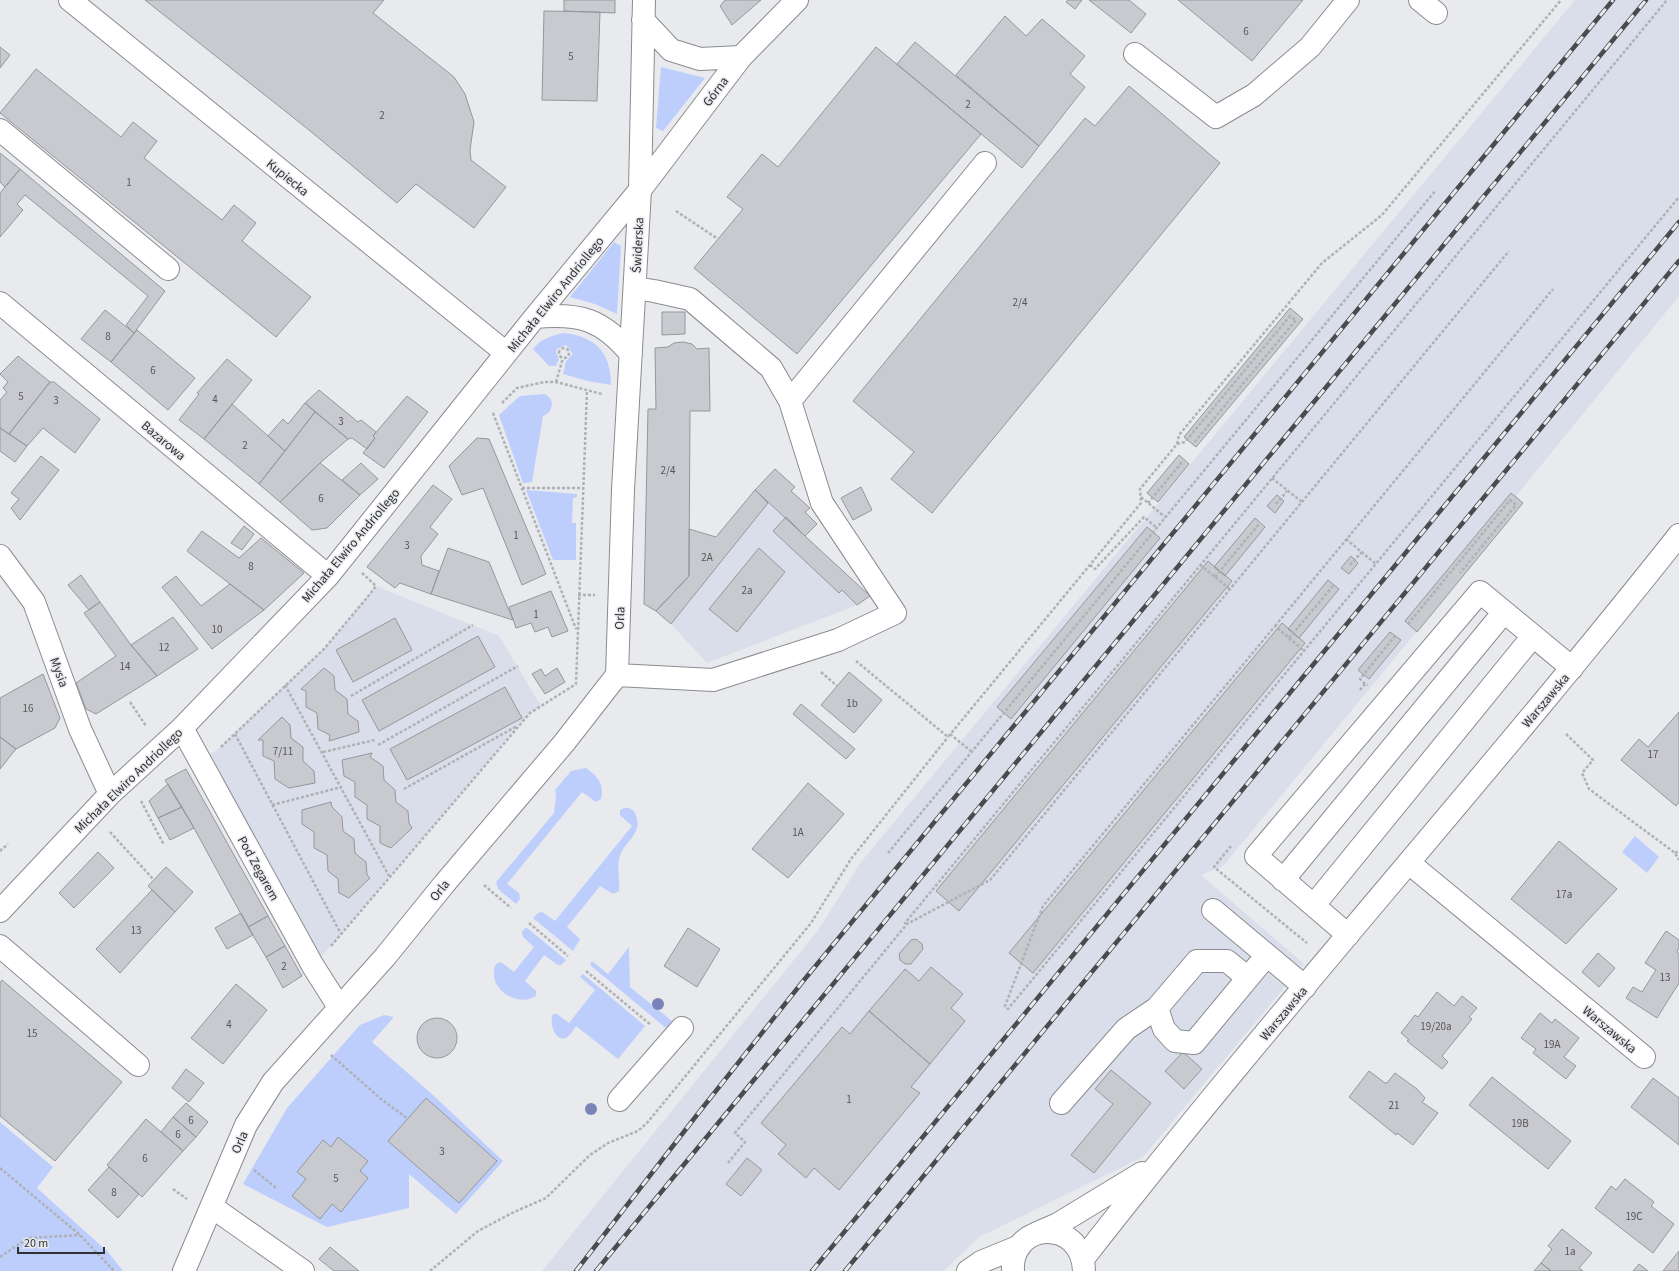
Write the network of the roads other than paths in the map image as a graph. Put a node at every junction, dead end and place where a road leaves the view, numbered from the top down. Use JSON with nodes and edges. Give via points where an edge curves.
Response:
{"nodes":[{"id":1,"x":70,"y":0,"type":"edge"},
{"id":2,"x":797,"y":0,"type":"edge"},
{"id":3,"x":1348,"y":0,"type":"edge"},
{"id":4,"x":643,"y":10,"type":"edge"},
{"id":5,"x":1135,"y":54,"type":"dead end"},
{"id":6,"x":741,"y":57,"type":"junction"},
{"id":7,"x":0,"y":130,"type":"edge"},
{"id":8,"x":985,"y":163,"type":"dead end"},
{"id":9,"x":640,"y":190,"type":"junction"},
{"id":10,"x":168,"y":269,"type":"dead end"},
{"id":11,"x":635,"y":288,"type":"junction"},
{"id":12,"x":0,"y":304,"type":"edge"},
{"id":13,"x":535,"y":317,"type":"junction"},
{"id":14,"x":506,"y":353,"type":"junction"},
{"id":15,"x":632,"y":354,"type":"junction"},
{"id":16,"x":790,"y":401,"type":"junction"},
{"id":17,"x":623,"y":490,"type":"joint"},
{"id":18,"x":1679,"y":535,"type":"edge"},
{"id":19,"x":0,"y":556,"type":"edge"},
{"id":20,"x":328,"y":576,"type":"junction"},
{"id":21,"x":1504,"y":612,"type":"junction"},
{"id":22,"x":1533,"y":636,"type":"junction"},
{"id":23,"x":1572,"y":668,"type":"junction"},
{"id":24,"x":617,"y":675,"type":"junction"},
{"id":25,"x":182,"y":728,"type":"junction"},
{"id":26,"x":110,"y":794,"type":"junction"},
{"id":27,"x":1409,"y":863,"type":"junction"},
{"id":28,"x":1283,"y":880,"type":"junction"},
{"id":29,"x":1314,"y":905,"type":"junction"},
{"id":30,"x":1214,"y":910,"type":"dead end"},
{"id":31,"x":0,"y":911,"type":"edge"},
{"id":32,"x":1348,"y":935,"type":"junction"},
{"id":33,"x":0,"y":946,"type":"edge"},
{"id":34,"x":1268,"y":955,"type":"junction"},
{"id":35,"x":1248,"y":978,"type":"junction"},
{"id":36,"x":1305,"y":987,"type":"junction"},
{"id":37,"x":339,"y":1007,"type":"junction"},
{"id":38,"x":1157,"y":1008,"type":"junction"},
{"id":39,"x":682,"y":1028,"type":"dead end"},
{"id":40,"x":1644,"y":1057,"type":"dead end"},
{"id":41,"x":138,"y":1065,"type":"dead end"},
{"id":42,"x":619,"y":1100,"type":"dead end"},
{"id":43,"x":1062,"y":1103,"type":"dead end"},
{"id":44,"x":1157,"y":1164,"type":"junction"},
{"id":45,"x":212,"y":1207,"type":"junction"},
{"id":46,"x":1037,"y":1233,"type":"junction"},
{"id":47,"x":1020,"y":1246,"type":"junction"},
{"id":48,"x":1084,"y":1268,"type":"edge"},
{"id":49,"x":184,"y":1271,"type":"edge"},
{"id":50,"x":303,"y":1271,"type":"edge"},
{"id":51,"x":968,"y":1271,"type":"edge"},
{"id":52,"x":1013,"y":1271,"type":"edge"}],
"edges":[{"from":1,"to":14,"type":"street","name":"Kupiecka"},
{"from":2,"to":6,"type":"street","name":"Górna"},
{"from":3,"to":5,"type":"street","via":[[1310,47],[1254,95],[1216,117]]},
{"from":4,"to":6,"type":"street","via":[[671,50],[700,59]]},
{"from":4,"to":9,"type":"street","name":"Świderska"},
{"from":6,"to":9,"type":"street","name":"Górna"},
{"from":7,"to":10,"type":"street"},
{"from":8,"to":16,"type":"street"},
{"from":9,"to":11,"type":"street","name":"Świderska"},
{"from":9,"to":13,"type":"street","name":"Michała Elwiro Andriollego"},
{"from":11,"to":15,"type":"street","name":"Świderska"},
{"from":11,"to":16,"type":"street","via":[[690,299],[771,368]]},
{"from":12,"to":20,"type":"street","name":"Bazarowa"},
{"from":13,"to":14,"type":"street","name":"Michała Elwiro Andriollego"},
{"from":13,"to":15,"type":"street","via":[[584,318],[618,337]]},
{"from":14,"to":20,"type":"street","name":"Michała Elwiro Andriollego"},
{"from":15,"to":17,"type":"street","name":"Świderska"},
{"from":16,"to":24,"type":"street","via":[[822,503],[895,613],[838,640],[713,680]]},
{"from":17,"to":24,"type":"street","name":"Orla"},
{"from":18,"to":23,"type":"street","name":"Warszawska"},
{"from":19,"to":26,"type":"street","name":"Mysia","via":[[34,602],[80,729]]},
{"from":20,"to":25,"type":"street","name":"Michała Elwiro Andriollego"},
{"from":21,"to":22,"type":"street"},
{"from":21,"to":28,"type":"street"},
{"from":21,"to":28,"type":"street","via":[[1480,592],[1256,856]]},
{"from":22,"to":23,"type":"street"},
{"from":22,"to":29,"type":"street"},
{"from":23,"to":27,"type":"street","name":"Warszawska"},
{"from":24,"to":37,"type":"street","name":"Orla","via":[[564,743],[385,957]]},
{"from":25,"to":26,"type":"street","name":"Michała Elwiro Andriollego"},
{"from":25,"to":37,"type":"street","name":"Pod Zegarem","via":[[313,966]]},
{"from":26,"to":31,"type":"street","name":"Michała Elwiro Andriollego"},
{"from":27,"to":32,"type":"street","name":"Warszawska"},
{"from":27,"to":40,"type":"street","name":"Warszawska"},
{"from":28,"to":29,"type":"street"},
{"from":29,"to":32,"type":"street"},
{"from":30,"to":34,"type":"street"},
{"from":32,"to":36,"type":"street","name":"Warszawska"},
{"from":33,"to":41,"type":"street"},
{"from":34,"to":35,"type":"street"},
{"from":34,"to":36,"type":"street"},
{"from":35,"to":38,"type":"street","via":[[1227,961],[1197,961]]},
{"from":35,"to":38,"type":"street","via":[[1194,1043],[1174,1041],[1164,1029]]},
{"from":36,"to":44,"type":"street","name":"Warszawska"},
{"from":37,"to":45,"type":"street","name":"Orla","via":[[273,1082],[246,1126]]},
{"from":38,"to":43,"type":"street","via":[[1126,1029]]},
{"from":39,"to":42,"type":"street"},
{"from":44,"to":46,"type":"street","name":"Warszawska","via":[[1111,1194]]},
{"from":44,"to":48,"type":"street","name":"Warszawska"},
{"from":45,"to":49,"type":"street","name":"Orla"},
{"from":45,"to":50,"type":"street"},
{"from":46,"to":47,"type":"street","name":"Warszawska","via":[[1027,1238]]},
{"from":46,"to":48,"type":"street","via":[[1060,1233],[1070,1239],[1078,1248]]},
{"from":47,"to":51,"type":"street","via":[[981,1262]]},
{"from":47,"to":52,"type":"street","via":[[1015,1255]]}]}
